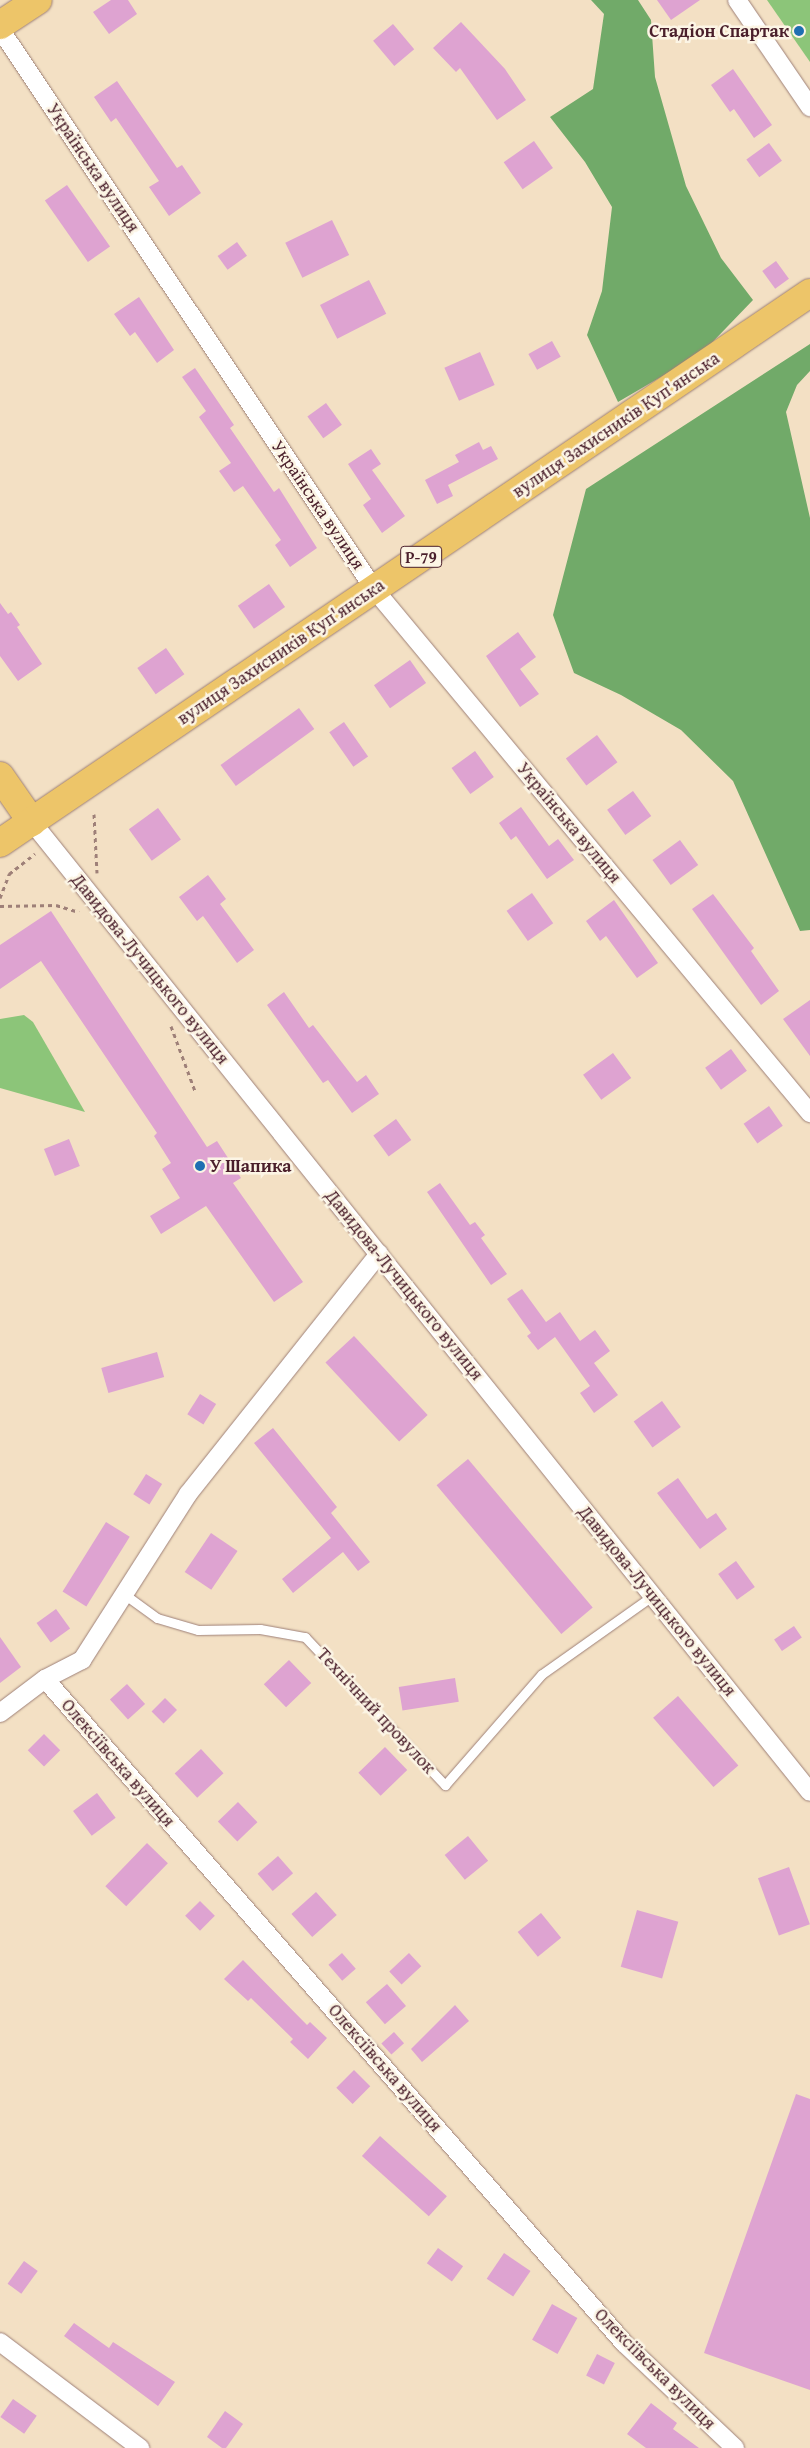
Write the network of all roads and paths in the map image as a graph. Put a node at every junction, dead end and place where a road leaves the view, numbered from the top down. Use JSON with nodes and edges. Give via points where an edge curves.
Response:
{"nodes":[{"id":1,"x":38,"y":0,"type":"edge"},
{"id":2,"x":737,"y":0,"type":"edge"},
{"id":3,"x":0,"y":27,"type":"edge"},
{"id":4,"x":810,"y":107,"type":"edge"},
{"id":5,"x":810,"y":293,"type":"edge"},
{"id":6,"x":374,"y":589,"type":"junction"},
{"id":7,"x":0,"y":776,"type":"edge"},
{"id":8,"x":94,"y":814,"type":"dead end"},
{"id":9,"x":32,"y":822,"type":"junction"},
{"id":10,"x":49,"y":843,"type":"junction"},
{"id":11,"x":0,"y":844,"type":"edge"},
{"id":12,"x":0,"y":898,"type":"edge"},
{"id":13,"x":99,"y":905,"type":"junction"},
{"id":14,"x":0,"y":906,"type":"edge"},
{"id":15,"x":170,"y":1021,"type":"dead end"},
{"id":16,"x":195,"y":1091,"type":"dead end"},
{"id":17,"x":810,"y":1113,"type":"edge"},
{"id":18,"x":379,"y":1254,"type":"junction"},
{"id":19,"x":124,"y":1594,"type":"junction"},
{"id":20,"x":652,"y":1596,"type":"junction"},
{"id":21,"x":45,"y":1679,"type":"junction"},
{"id":22,"x":0,"y":1713,"type":"edge"},
{"id":23,"x":810,"y":1792,"type":"edge"},
{"id":24,"x":0,"y":2342,"type":"edge"},
{"id":25,"x":140,"y":2448,"type":"edge"},
{"id":26,"x":735,"y":2448,"type":"edge"}],
"edges":[{"from":1,"to":3,"type":"main road"},
{"from":2,"to":4,"type":"street"},
{"from":3,"to":6,"type":"street","name":"Українська вулиця"},
{"from":5,"to":6,"type":"main road","name":"вулиця Захисників Куп'янська","number":"Р-79"},
{"from":6,"to":9,"type":"main road","name":"вулиця Захисників Куп'янська","number":"Р-79"},
{"from":6,"to":17,"type":"street","name":"Українська вулиця"},
{"from":7,"to":9,"type":"main road","name":"Давидова-Лучицького вулиця"},
{"from":8,"to":13,"type":"path"},
{"from":9,"to":10,"type":"street","name":"Давидова-Лучицького вулиця"},
{"from":9,"to":11,"type":"main road","name":"вулиця Захисників Куп'янська","number":"Р-79"},
{"from":10,"to":12,"type":"path","via":[[9,874]]},
{"from":10,"to":13,"type":"street","name":"Давидова-Лучицького вулиця"},
{"from":13,"to":14,"type":"path","via":[[100,918],[56,904]]},
{"from":13,"to":18,"type":"street","name":"Давидова-Лучицького вулиця"},
{"from":15,"to":16,"type":"path"},
{"from":18,"to":19,"type":"street","via":[[188,1494]]},
{"from":18,"to":20,"type":"street","name":"Давидова-Лучицького вулиця"},
{"from":19,"to":20,"type":"lane","name":"Технічний провулок","via":[[157,1618],[198,1630],[260,1629],[306,1637],[445,1785],[542,1674]]},
{"from":19,"to":21,"type":"street","via":[[82,1660]]},
{"from":20,"to":23,"type":"street","name":"Давидова-Лучицького вулиця"},
{"from":21,"to":22,"type":"street"},
{"from":21,"to":26,"type":"street","name":"Олексіївська вулиця","via":[[624,2343]]},
{"from":24,"to":25,"type":"street"}]}
